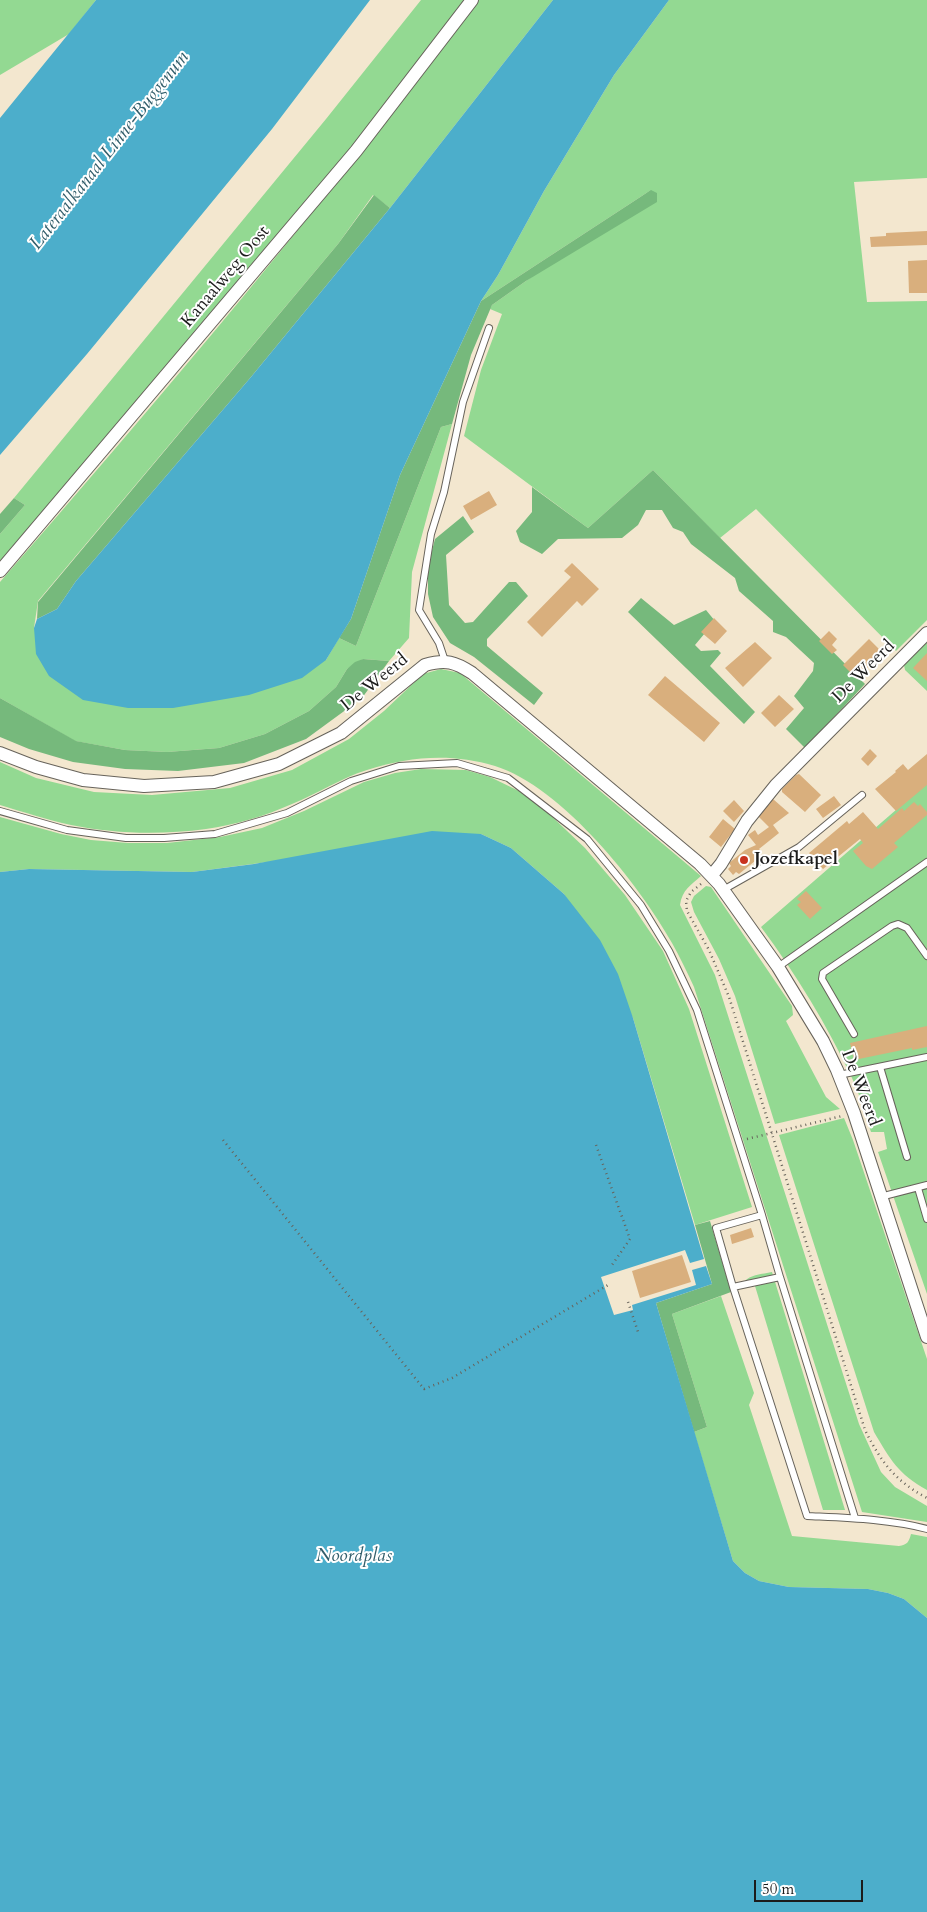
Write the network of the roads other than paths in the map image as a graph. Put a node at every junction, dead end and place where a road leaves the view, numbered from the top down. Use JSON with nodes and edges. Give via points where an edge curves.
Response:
{"nodes":[{"id":1,"x":472,"y":0,"type":"edge"},
{"id":2,"x":488,"y":328,"type":"dead end"},
{"id":3,"x":0,"y":570,"type":"edge"},
{"id":4,"x":927,"y":633,"type":"edge"},
{"id":5,"x":445,"y":661,"type":"junction"},
{"id":6,"x":0,"y":753,"type":"edge"},
{"id":7,"x":862,"y":796,"type":"dead end"},
{"id":8,"x":0,"y":811,"type":"edge"},
{"id":9,"x":927,"y":862,"type":"edge"},
{"id":10,"x":712,"y":875,"type":"junction"},
{"id":11,"x":723,"y":890,"type":"junction"},
{"id":12,"x":927,"y":956,"type":"edge"},
{"id":13,"x":778,"y":968,"type":"junction"},
{"id":14,"x":854,"y":1034,"type":"dead end"},
{"id":15,"x":927,"y":1058,"type":"edge"},
{"id":16,"x":880,"y":1067,"type":"junction"},
{"id":17,"x":839,"y":1075,"type":"junction"},
{"id":18,"x":907,"y":1157,"type":"dead end"},
{"id":19,"x":927,"y":1185,"type":"edge"},
{"id":20,"x":918,"y":1188,"type":"junction"},
{"id":21,"x":880,"y":1197,"type":"junction"},
{"id":22,"x":762,"y":1215,"type":"junction"},
{"id":23,"x":927,"y":1219,"type":"edge"},
{"id":24,"x":780,"y":1277,"type":"junction"},
{"id":25,"x":733,"y":1287,"type":"junction"},
{"id":26,"x":927,"y":1337,"type":"edge"},
{"id":27,"x":855,"y":1518,"type":"junction"},
{"id":28,"x":927,"y":1529,"type":"edge"}],
"edges":[{"from":1,"to":3,"type":"street","name":"Kanaalweg Oost","via":[[356,151]]},
{"from":2,"to":5,"type":"lane","via":[[463,402],[444,492],[431,534],[419,610],[439,642]]},
{"from":4,"to":10,"type":"street","name":"De Weerd","via":[[776,785],[747,821]]},
{"from":5,"to":6,"type":"street","name":"De Weerd","via":[[426,665],[341,732],[279,764],[214,782],[144,786],[83,780]]},
{"from":5,"to":10,"type":"street","name":"De Weerd","via":[[457,663],[472,673]]},
{"from":7,"to":11,"type":"lane","via":[[799,847]]},
{"from":8,"to":22,"type":"lane","via":[[67,830],[126,838],[164,838],[215,834],[287,813],[351,781],[399,766],[457,763],[508,778],[587,839],[641,905],[669,951],[697,1010]]},
{"from":9,"to":13,"type":"lane"},
{"from":10,"to":11,"type":"street","name":"De Weerd"},
{"from":11,"to":13,"type":"street","name":"De Weerd"},
{"from":12,"to":14,"type":"lane","via":[[907,928],[898,924],[823,973],[822,978]]},
{"from":13,"to":17,"type":"street","name":"De Weerd","via":[[823,1041]]},
{"from":15,"to":16,"type":"lane"},
{"from":16,"to":17,"type":"lane"},
{"from":16,"to":18,"type":"lane"},
{"from":17,"to":21,"type":"street","name":"De Weerd"},
{"from":19,"to":20,"type":"lane"},
{"from":20,"to":21,"type":"lane"},
{"from":20,"to":23,"type":"lane"},
{"from":21,"to":26,"type":"street","name":"De Weerd"},
{"from":22,"to":24,"type":"lane"},
{"from":22,"to":25,"type":"lane","via":[[716,1228]]},
{"from":24,"to":25,"type":"lane"},
{"from":24,"to":27,"type":"lane"},
{"from":25,"to":27,"type":"lane","via":[[807,1516]]},
{"from":27,"to":28,"type":"lane"}]}
